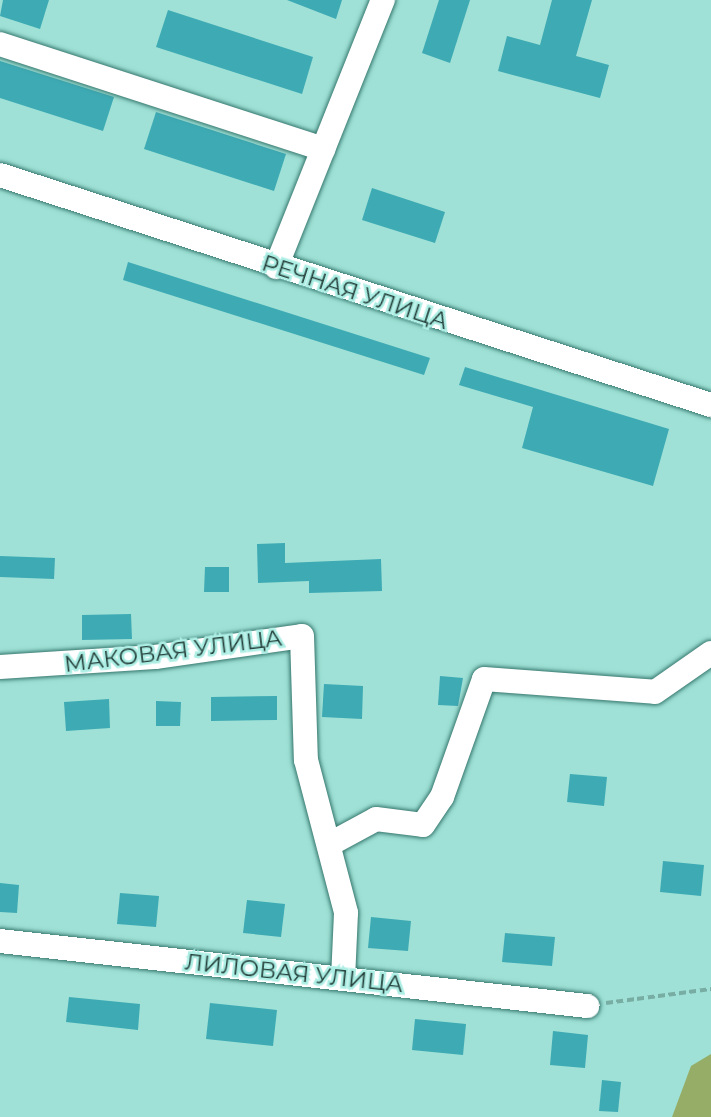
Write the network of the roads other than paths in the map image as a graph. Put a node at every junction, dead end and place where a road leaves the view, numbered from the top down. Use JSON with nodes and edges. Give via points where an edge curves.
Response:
{"nodes":[{"id":1,"x":383,"y":0,"type":"edge"},
{"id":2,"x":0,"y":44,"type":"edge"},
{"id":3,"x":323,"y":149,"type":"junction"},
{"id":4,"x":0,"y":175,"type":"edge"},
{"id":5,"x":276,"y":267,"type":"junction"},
{"id":6,"x":711,"y":405,"type":"edge"},
{"id":7,"x":711,"y":653,"type":"edge"},
{"id":8,"x":0,"y":667,"type":"edge"},
{"id":9,"x":330,"y":844,"type":"junction"},
{"id":10,"x":0,"y":941,"type":"edge"},
{"id":11,"x":343,"y":978,"type":"junction"},
{"id":12,"x":587,"y":1006,"type":"road end"}],
"edges":[{"from":1,"to":3,"type":"street"},
{"from":2,"to":3,"type":"street"},
{"from":3,"to":5,"type":"street"},
{"from":4,"to":5,"type":"street","name":"РЕЧНАЯ УЛИЦА"},
{"from":5,"to":6,"type":"street","name":"РЕЧНАЯ УЛИЦА"},
{"from":7,"to":9,"type":"street","via":[[655,692],[484,679],[442,797],[423,825],[376,820]]},
{"from":8,"to":9,"type":"street","name":"МАКОВАЯ УЛИЦА","via":[[155,657],[302,636],[306,760]]},
{"from":9,"to":11,"type":"street","name":"МАКОВАЯ УЛИЦА","via":[[346,913]]},
{"from":10,"to":11,"type":"street","name":"ЛИЛОВАЯ УЛИЦА"},
{"from":11,"to":12,"type":"street","name":"ЛИЛОВАЯ УЛИЦА"}]}
